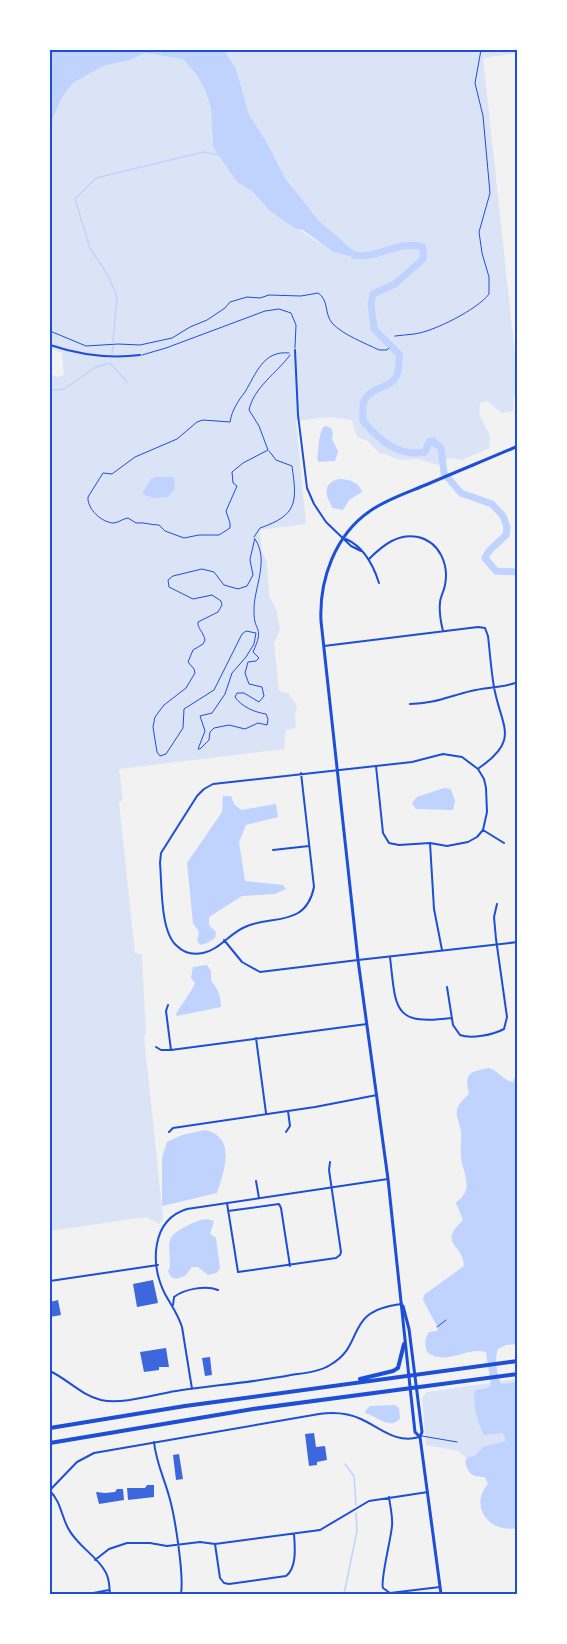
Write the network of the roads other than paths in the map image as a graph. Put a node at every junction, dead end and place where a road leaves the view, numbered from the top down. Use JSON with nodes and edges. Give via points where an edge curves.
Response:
{"nodes":[{"id":1,"x":50,"y":345,"type":"edge"},
{"id":2,"x":295,"y":350,"type":"joint"},
{"id":3,"x":140,"y":355,"type":"joint"},
{"id":4,"x":518,"y":446,"type":"edge"},
{"id":5,"x":343,"y":538,"type":"junction"},
{"id":6,"x":369,"y":559,"type":"junction"},
{"id":7,"x":379,"y":583,"type":"dead end"},
{"id":8,"x":443,"y":632,"type":"junction"},
{"id":9,"x":324,"y":646,"type":"junction"},
{"id":10,"x":518,"y":682,"type":"edge"},
{"id":11,"x":494,"y":687,"type":"junction"},
{"id":12,"x":410,"y":704,"type":"dead end"},
{"id":13,"x":376,"y":766,"type":"junction"},
{"id":14,"x":478,"y":769,"type":"junction"},
{"id":15,"x":338,"y":770,"type":"junction"},
{"id":16,"x":301,"y":773,"type":"junction"},
{"id":17,"x":483,"y":830,"type":"junction"},
{"id":18,"x":430,"y":843,"type":"junction"},
{"id":19,"x":504,"y":843,"type":"dead end"},
{"id":20,"x":309,"y":846,"type":"junction"},
{"id":21,"x":273,"y":850,"type":"dead end"},
{"id":22,"x":497,"y":904,"type":"dead end"},
{"id":23,"x":224,"y":940,"type":"junction"},
{"id":24,"x":518,"y":942,"type":"edge"},
{"id":25,"x":497,"y":944,"type":"junction"},
{"id":26,"x":442,"y":950,"type":"junction"},
{"id":27,"x":390,"y":956,"type":"junction"},
{"id":28,"x":358,"y":960,"type":"junction"},
{"id":29,"x":447,"y":987,"type":"dead end"},
{"id":30,"x":168,"y":1005,"type":"dead end"},
{"id":31,"x":452,"y":1017,"type":"junction"},
{"id":32,"x":367,"y":1024,"type":"junction"},
{"id":33,"x":256,"y":1038,"type":"junction"},
{"id":34,"x":156,"y":1047,"type":"dead end"},
{"id":35,"x":171,"y":1050,"type":"junction"},
{"id":36,"x":377,"y":1095,"type":"junction"},
{"id":37,"x":288,"y":1111,"type":"junction"},
{"id":38,"x":266,"y":1114,"type":"junction"},
{"id":39,"x":169,"y":1132,"type":"dead end"},
{"id":40,"x":286,"y":1132,"type":"dead end"},
{"id":41,"x":330,"y":1162,"type":"dead end"},
{"id":42,"x":388,"y":1179,"type":"junction"},
{"id":43,"x":256,"y":1181,"type":"dead end"},
{"id":44,"x":331,"y":1187,"type":"junction"},
{"id":45,"x":259,"y":1198,"type":"junction"},
{"id":46,"x":227,"y":1203,"type":"junction"},
{"id":47,"x":228,"y":1211,"type":"junction"},
{"id":48,"x":158,"y":1264,"type":"junction"},
{"id":49,"x":290,"y":1266,"type":"junction"},
{"id":50,"x":50,"y":1281,"type":"edge"},
{"id":51,"x":218,"y":1290,"type":"dead end"},
{"id":52,"x":402,"y":1304,"type":"junction"},
{"id":53,"x":173,"y":1305,"type":"junction"},
{"id":54,"x":405,"y":1344,"type":"junction"},
{"id":55,"x":518,"y":1361,"type":"edge"},
{"id":56,"x":50,"y":1371,"type":"edge"},
{"id":57,"x":518,"y":1374,"type":"edge"},
{"id":58,"x":415,"y":1375,"type":"junction"},
{"id":59,"x":408,"y":1376,"type":"junction"},
{"id":60,"x":344,"y":1383,"type":"junction"},
{"id":61,"x":416,"y":1387,"type":"junction"},
{"id":62,"x":410,"y":1388,"type":"junction"},
{"id":63,"x":192,"y":1389,"type":"junction"},
{"id":64,"x":50,"y":1428,"type":"edge"},
{"id":65,"x":420,"y":1437,"type":"junction"},
{"id":66,"x":154,"y":1442,"type":"junction"},
{"id":67,"x":457,"y":1442,"type":"dead end"},
{"id":68,"x":50,"y":1443,"type":"edge"},
{"id":69,"x":50,"y":1490,"type":"edge"},
{"id":70,"x":428,"y":1492,"type":"junction"},
{"id":71,"x":389,"y":1497,"type":"junction"},
{"id":72,"x":294,"y":1534,"type":"junction"},
{"id":73,"x":215,"y":1544,"type":"junction"},
{"id":74,"x":177,"y":1545,"type":"junction"},
{"id":75,"x":95,"y":1560,"type":"junction"},
{"id":76,"x":440,"y":1587,"type":"junction"},
{"id":77,"x":109,"y":1590,"type":"junction"},
{"id":78,"x":88,"y":1594,"type":"edge"},
{"id":79,"x":110,"y":1594,"type":"edge"},
{"id":80,"x":181,"y":1594,"type":"edge"},
{"id":81,"x":441,"y":1594,"type":"edge"}],
"edges":[{"from":1,"to":3,"type":"street","via":[[99,357]]},
{"from":2,"to":3,"type":"lane","via":[[295,320],[291,313],[279,309]]},
{"from":2,"to":5,"type":"street","via":[[306,483],[321,515]]},
{"from":4,"to":5,"type":"main road","via":[[375,508]]},
{"from":5,"to":6,"type":"street"},
{"from":5,"to":9,"type":"main road","via":[[322,590]]},
{"from":6,"to":7,"type":"street"},
{"from":6,"to":8,"type":"street","via":[[387,543],[403,537],[426,539],[437,548],[446,575],[440,604]]},
{"from":8,"to":9,"type":"street"},
{"from":8,"to":11,"type":"street","via":[[483,628],[488,632]]},
{"from":9,"to":15,"type":"main road"},
{"from":10,"to":11,"type":"street"},
{"from":11,"to":12,"type":"street","via":[[445,700]]},
{"from":11,"to":14,"type":"street","via":[[505,738],[499,751]]},
{"from":13,"to":14,"type":"street","via":[[443,754],[462,757]]},
{"from":13,"to":15,"type":"street"},
{"from":13,"to":18,"type":"street","via":[[385,840],[393,845]]},
{"from":14,"to":17,"type":"street","via":[[486,788]]},
{"from":15,"to":16,"type":"street"},
{"from":15,"to":28,"type":"main road"},
{"from":16,"to":20,"type":"street"},
{"from":16,"to":23,"type":"street","via":[[213,784],[204,789],[161,853],[165,923],[172,941],[182,950],[196,954],[212,950]]},
{"from":17,"to":18,"type":"street","via":[[459,845]]},
{"from":17,"to":19,"type":"street"},
{"from":18,"to":26,"type":"street","via":[[434,909]]},
{"from":20,"to":21,"type":"street"},
{"from":20,"to":23,"type":"street","via":[[314,887],[306,906],[298,914],[261,921]]},
{"from":22,"to":25,"type":"street"},
{"from":23,"to":28,"type":"street","via":[[242,962],[260,972]]},
{"from":24,"to":25,"type":"street"},
{"from":25,"to":26,"type":"street"},
{"from":25,"to":31,"type":"street","via":[[507,1017],[504,1029],[468,1037],[456,1032]]},
{"from":26,"to":27,"type":"street"},
{"from":27,"to":28,"type":"street"},
{"from":27,"to":31,"type":"street","via":[[395,995],[404,1013],[422,1021]]},
{"from":28,"to":32,"type":"main road"},
{"from":29,"to":31,"type":"street"},
{"from":30,"to":35,"type":"street","via":[[165,1011]]},
{"from":32,"to":33,"type":"street"},
{"from":32,"to":36,"type":"main road"},
{"from":33,"to":35,"type":"street"},
{"from":33,"to":38,"type":"street"},
{"from":34,"to":35,"type":"street"},
{"from":36,"to":37,"type":"street"},
{"from":36,"to":42,"type":"main road"},
{"from":37,"to":38,"type":"street"},
{"from":37,"to":40,"type":"street","via":[[290,1126]]},
{"from":38,"to":39,"type":"street","via":[[173,1128]]},
{"from":41,"to":44,"type":"street"},
{"from":42,"to":44,"type":"street"},
{"from":42,"to":52,"type":"main road"},
{"from":43,"to":45,"type":"street"},
{"from":44,"to":45,"type":"street"},
{"from":44,"to":49,"type":"street","via":[[339,1257]]},
{"from":45,"to":46,"type":"street"},
{"from":46,"to":47,"type":"street"},
{"from":46,"to":48,"type":"street","via":[[188,1209],[169,1220],[157,1240]]},
{"from":47,"to":49,"type":"street","via":[[238,1272]]},
{"from":47,"to":49,"type":"street","via":[[279,1204]]},
{"from":48,"to":50,"type":"street"},
{"from":48,"to":53,"type":"street","via":[[165,1295]]},
{"from":51,"to":53,"type":"street","via":[[207,1287],[182,1292],[174,1297]]},
{"from":52,"to":54,"type":"main road"},
{"from":52,"to":58,"type":"main road","via":[[407,1313]]},
{"from":52,"to":63,"type":"street","via":[[384,1306],[369,1314],[343,1354],[320,1370]]},
{"from":53,"to":63,"type":"street","via":[[182,1327]]},
{"from":54,"to":59,"type":"main road"},
{"from":54,"to":60,"type":"highway","via":[[401,1363],[393,1371]]},
{"from":55,"to":58,"type":"highway"},
{"from":56,"to":63,"type":"street","via":[[103,1400]]},
{"from":57,"to":61,"type":"highway"},
{"from":58,"to":59,"type":"highway"},
{"from":58,"to":61,"type":"main road"},
{"from":59,"to":60,"type":"highway"},
{"from":59,"to":62,"type":"main road"},
{"from":60,"to":64,"type":"highway"},
{"from":61,"to":62,"type":"highway"},
{"from":61,"to":65,"type":"main road"},
{"from":62,"to":65,"type":"main road"},
{"from":62,"to":68,"type":"highway"},
{"from":65,"to":66,"type":"street","via":[[396,1438],[357,1418],[328,1413]]},
{"from":65,"to":67,"type":"lane"},
{"from":65,"to":70,"type":"main road"},
{"from":66,"to":69,"type":"street","via":[[85,1457],[70,1467]]},
{"from":66,"to":74,"type":"street"},
{"from":69,"to":75,"type":"street","via":[[75,1539]]},
{"from":70,"to":71,"type":"street"},
{"from":70,"to":76,"type":"main road"},
{"from":71,"to":72,"type":"street","via":[[364,1503],[320,1530]]},
{"from":71,"to":76,"type":"street","via":[[392,1528],[381,1583],[384,1590],[391,1593]]},
{"from":72,"to":73,"type":"street"},
{"from":72,"to":73,"type":"street","via":[[290,1573],[245,1582],[222,1582]]},
{"from":73,"to":74,"type":"street"},
{"from":74,"to":75,"type":"street","via":[[127,1543],[109,1549]]},
{"from":74,"to":80,"type":"street"},
{"from":75,"to":77,"type":"street","via":[[109,1580]]},
{"from":76,"to":81,"type":"main road"},
{"from":77,"to":78,"type":"street"},
{"from":77,"to":79,"type":"street"}]}
